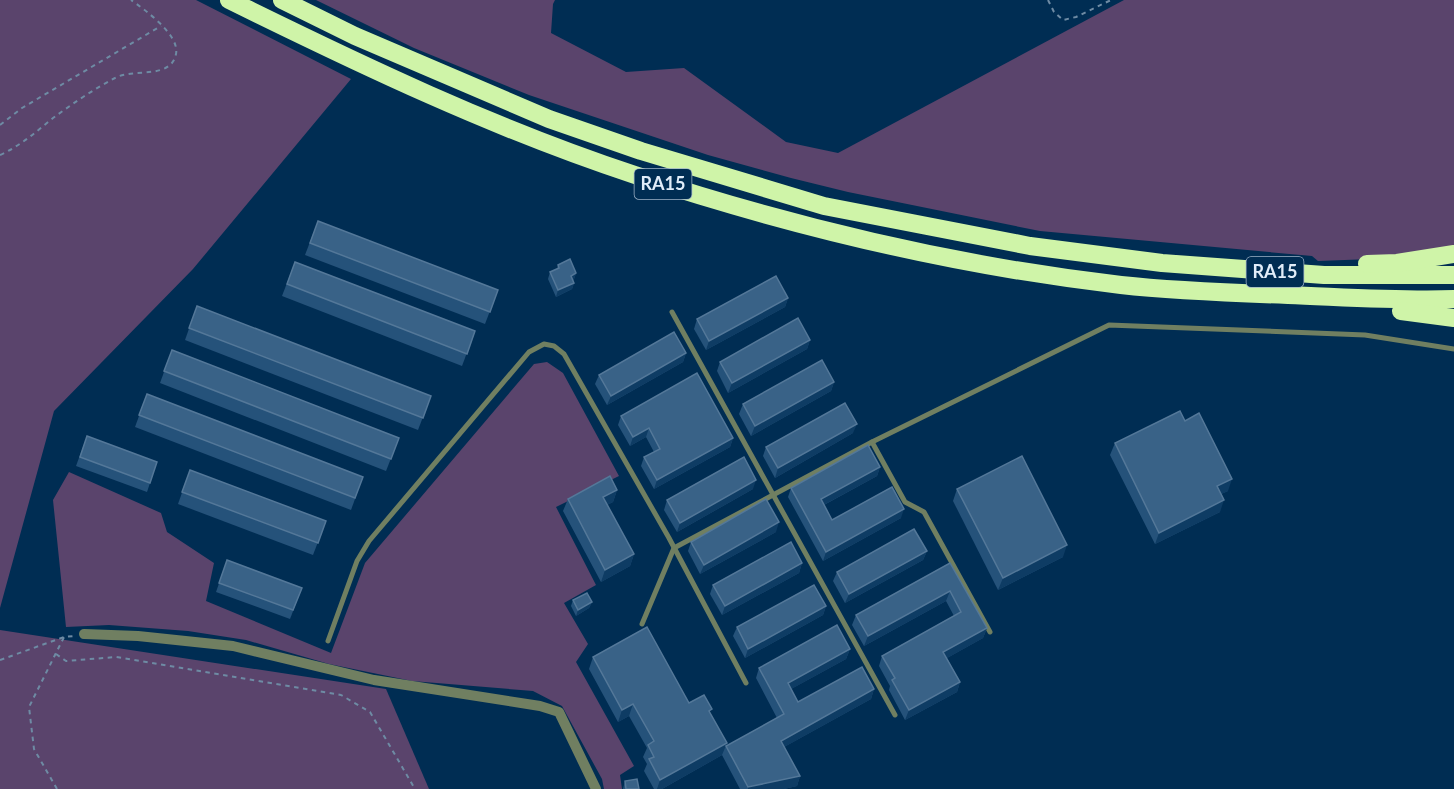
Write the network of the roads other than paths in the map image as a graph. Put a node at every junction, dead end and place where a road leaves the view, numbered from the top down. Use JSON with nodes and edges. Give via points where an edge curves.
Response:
{"nodes":[{"id":1,"x":230,"y":0,"type":"edge"},
{"id":2,"x":282,"y":0,"type":"edge"},
{"id":3,"x":1454,"y":254,"type":"edge"},
{"id":4,"x":1096,"y":256,"type":"junction"},
{"id":5,"x":1454,"y":275,"type":"edge"},
{"id":6,"x":1223,"y":292,"type":"junction"},
{"id":7,"x":1454,"y":299,"type":"edge"},
{"id":8,"x":672,"y":312,"type":"dead end"},
{"id":9,"x":1454,"y":318,"type":"edge"},
{"id":10,"x":1454,"y":349,"type":"edge"},
{"id":11,"x":873,"y":442,"type":"junction"},
{"id":12,"x":773,"y":495,"type":"junction"},
{"id":13,"x":674,"y":548,"type":"junction"},
{"id":14,"x":642,"y":624,"type":"dead end"},
{"id":15,"x":990,"y":632,"type":"dead end"},
{"id":16,"x":84,"y":634,"type":"road end"},
{"id":17,"x":328,"y":640,"type":"dead end"},
{"id":18,"x":746,"y":683,"type":"dead end"},
{"id":19,"x":895,"y":715,"type":"dead end"},
{"id":20,"x":596,"y":789,"type":"edge"}],
"edges":[{"from":1,"to":6,"type":"highway","number":"RA15","via":[[454,106],[633,174],[722,202],[820,230],[980,263],[1122,285]]},
{"from":2,"to":4,"type":"highway","number":"RA15","via":[[455,80],[641,151],[824,206]]},
{"from":3,"to":4,"type":"highway","via":[[1357,265],[1172,254]]},
{"from":4,"to":5,"type":"highway","number":"RA15","via":[[1324,275]]},
{"from":6,"to":7,"type":"highway","number":"RA15"},
{"from":6,"to":9,"type":"highway"},
{"from":8,"to":12,"type":"lane"},
{"from":10,"to":11,"type":"lane","via":[[1365,335],[1109,325]]},
{"from":11,"to":12,"type":"lane"},
{"from":11,"to":15,"type":"lane","via":[[905,502],[924,512]]},
{"from":12,"to":13,"type":"lane"},
{"from":12,"to":19,"type":"lane"},
{"from":13,"to":14,"type":"lane"},
{"from":13,"to":17,"type":"lane","via":[[564,354],[544,344],[529,352],[369,541],[357,561]]},
{"from":13,"to":18,"type":"lane"},
{"from":16,"to":20,"type":"street","via":[[233,646],[374,680],[540,706],[559,712]]}]}
